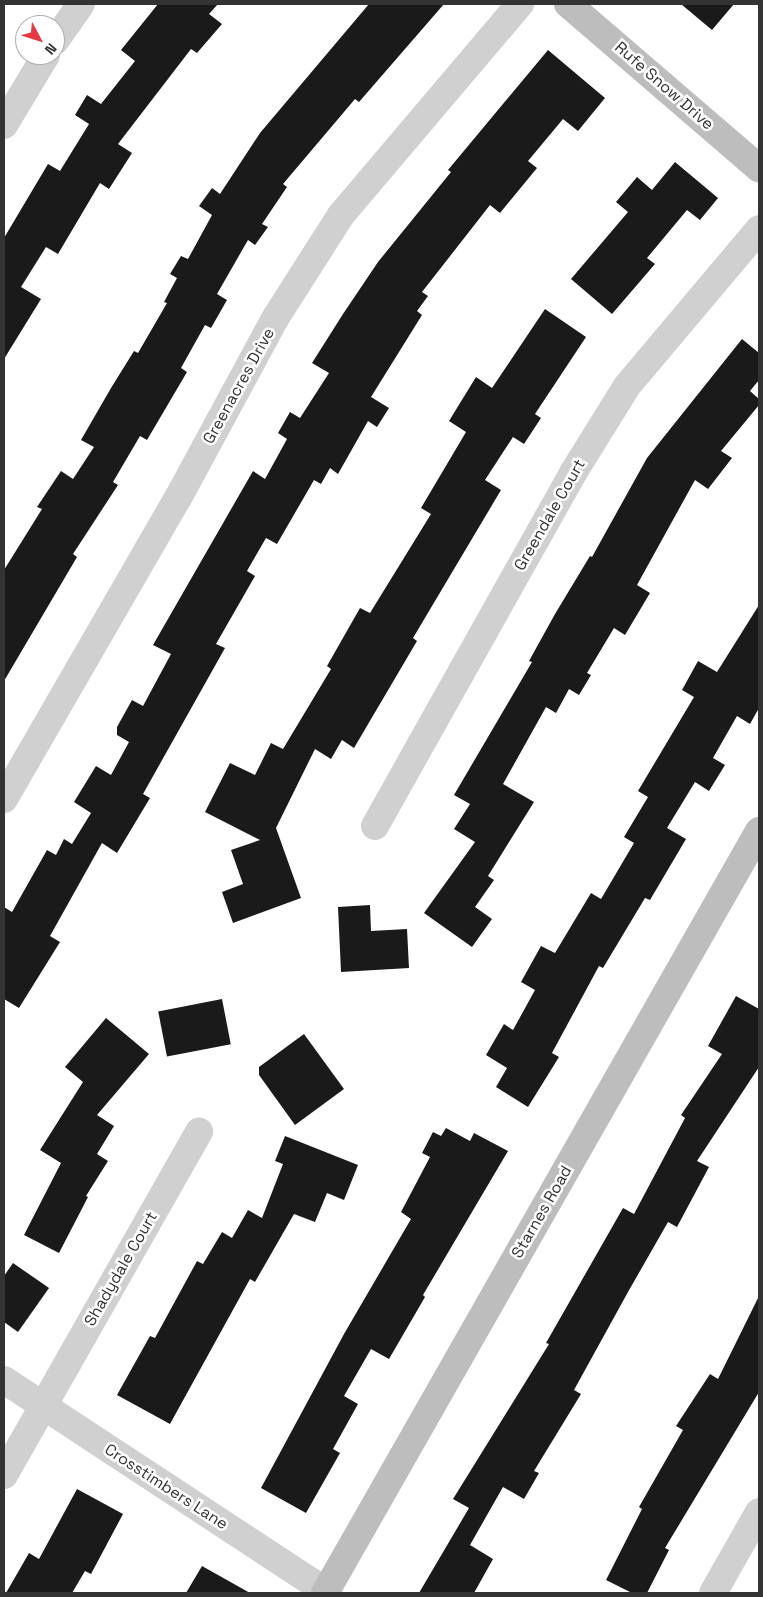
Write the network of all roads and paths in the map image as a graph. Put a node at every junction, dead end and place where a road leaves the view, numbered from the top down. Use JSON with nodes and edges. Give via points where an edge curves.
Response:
{"nodes":[{"id":1,"x":81,"y":4,"type":"edge"},
{"id":2,"x":520,"y":4,"type":"edge"},
{"id":3,"x":572,"y":5,"type":"edge"},
{"id":4,"x":65,"y":27,"type":"edge"},
{"id":5,"x":40,"y":65,"type":"edge"},
{"id":6,"x":4,"y":125,"type":"edge"},
{"id":7,"x":759,"y":168,"type":"edge"},
{"id":8,"x":759,"y":229,"type":"edge"},
{"id":9,"x":4,"y":799,"type":"edge"},
{"id":10,"x":375,"y":826,"type":"dead end"},
{"id":11,"x":759,"y":831,"type":"edge"},
{"id":12,"x":199,"y":1132,"type":"dead end"},
{"id":13,"x":4,"y":1380,"type":"edge"},
{"id":14,"x":44,"y":1406,"type":"junction"},
{"id":15,"x":4,"y":1475,"type":"edge"},
{"id":16,"x":759,"y":1512,"type":"edge"},
{"id":17,"x":326,"y":1593,"type":"edge"},
{"id":18,"x":713,"y":1593,"type":"edge"}],
"edges":[{"from":1,"to":4,"type":"street"},
{"from":2,"to":9,"type":"street","name":"Greenacres Drive","via":[[341,215],[276,317],[178,498]]},
{"from":3,"to":7,"type":"main road","name":"Rufe Snow Drive"},
{"from":5,"to":6,"type":"street"},
{"from":8,"to":10,"type":"street","name":"Greendale Court","via":[[628,386],[573,473]]},
{"from":11,"to":17,"type":"main road","name":"Starnes Road"},
{"from":12,"to":14,"type":"street","name":"Shadydale Court"},
{"from":13,"to":14,"type":"street","name":"Crosstimbers Lane"},
{"from":14,"to":15,"type":"street","name":"Shadydale Court"},
{"from":14,"to":17,"type":"street","name":"Crosstimbers Lane"},
{"from":16,"to":18,"type":"street"}]}
